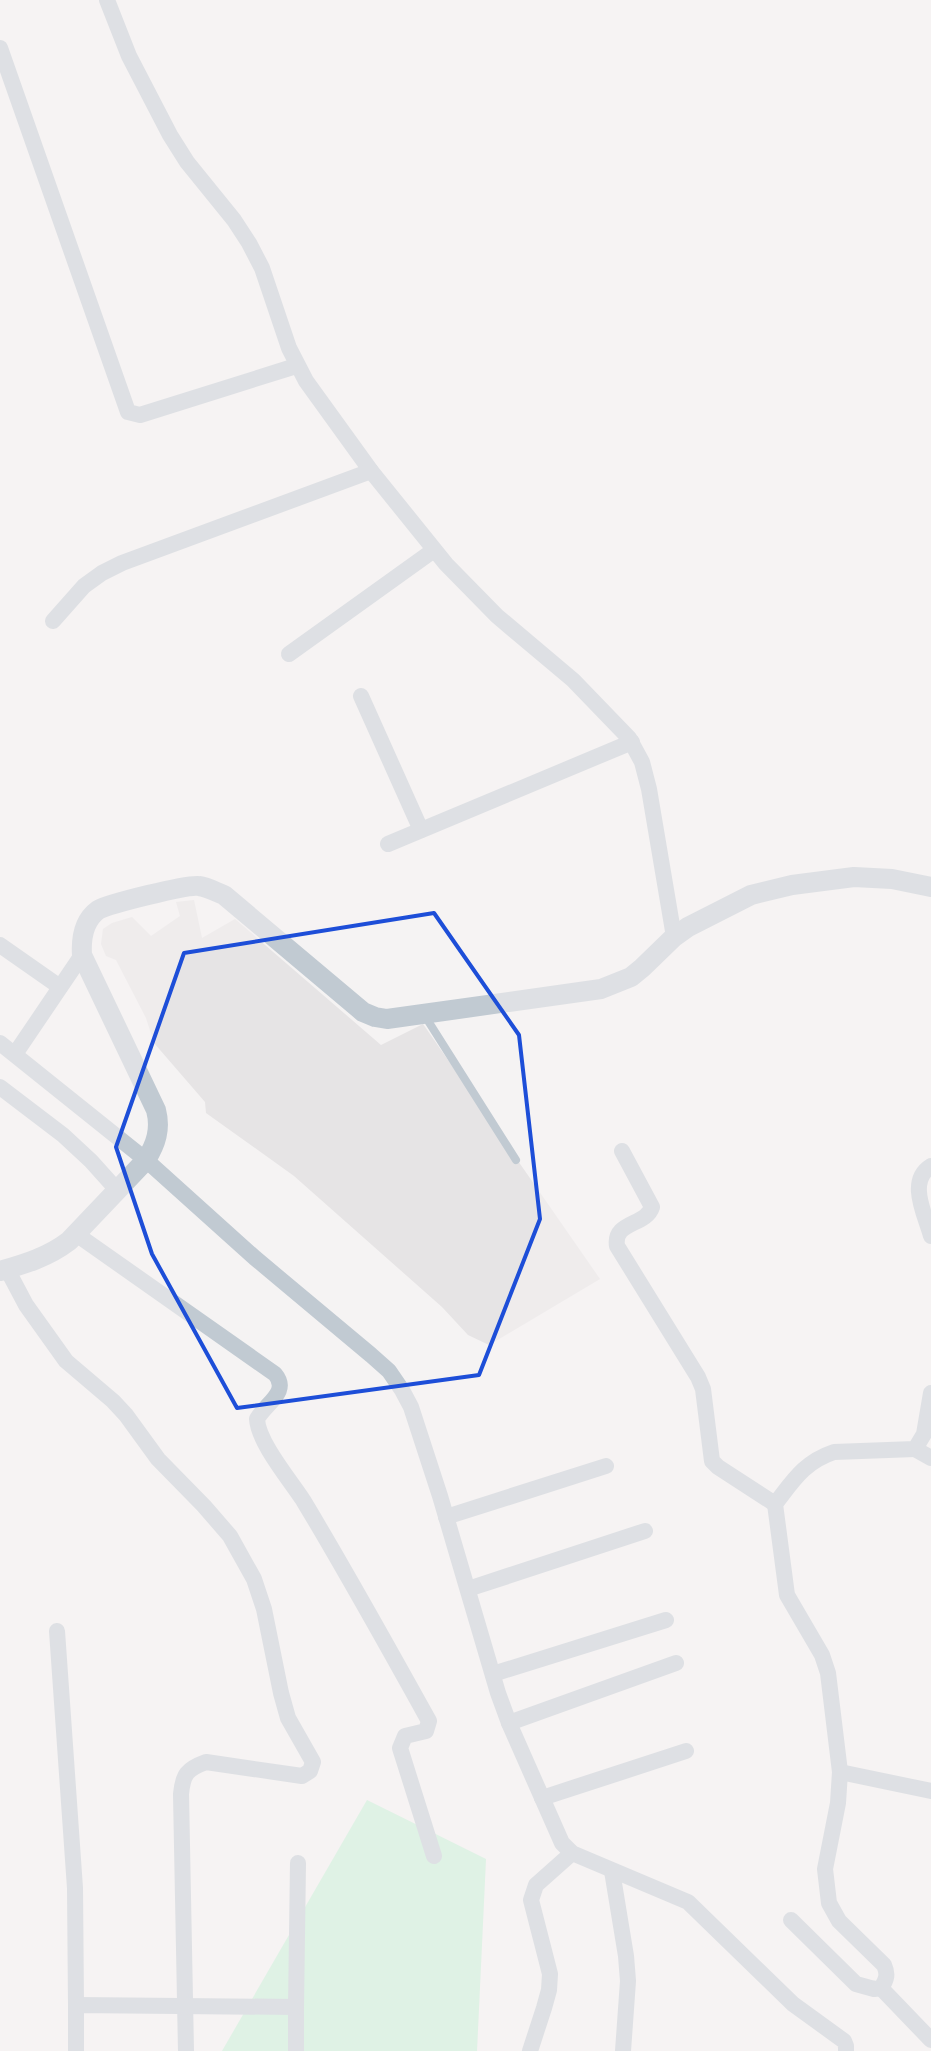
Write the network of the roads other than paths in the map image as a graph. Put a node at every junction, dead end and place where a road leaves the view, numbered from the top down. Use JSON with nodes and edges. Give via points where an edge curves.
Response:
{"nodes":[{"id":1,"x":107,"y":0,"type":"edge"},
{"id":2,"x":0,"y":48,"type":"edge"},
{"id":3,"x":296,"y":366,"type":"junction"},
{"id":4,"x":371,"y":471,"type":"junction"},
{"id":5,"x":434,"y":550,"type":"junction"},
{"id":6,"x":53,"y":621,"type":"dead end"},
{"id":7,"x":289,"y":654,"type":"dead end"},
{"id":8,"x":360,"y":696,"type":"dead end"},
{"id":9,"x":632,"y":742,"type":"junction"},
{"id":10,"x":421,"y":830,"type":"junction"},
{"id":11,"x":388,"y":844,"type":"dead end"},
{"id":12,"x":931,"y":887,"type":"edge"},
{"id":13,"x":674,"y":937,"type":"junction"},
{"id":14,"x":0,"y":945,"type":"edge"},
{"id":15,"x":82,"y":955,"type":"junction"},
{"id":16,"x":60,"y":987,"type":"junction"},
{"id":17,"x":424,"y":1014,"type":"junction"},
{"id":18,"x":0,"y":1043,"type":"edge"},
{"id":19,"x":15,"y":1054,"type":"junction"},
{"id":20,"x":0,"y":1087,"type":"edge"},
{"id":21,"x":622,"y":1151,"type":"dead end"},
{"id":22,"x":516,"y":1160,"type":"dead end"},
{"id":23,"x":143,"y":1164,"type":"junction"},
{"id":24,"x":931,"y":1166,"type":"edge"},
{"id":25,"x":120,"y":1187,"type":"junction"},
{"id":26,"x":76,"y":1234,"type":"junction"},
{"id":27,"x":931,"y":1236,"type":"edge"},
{"id":28,"x":4,"y":1270,"type":"edge"},
{"id":29,"x":931,"y":1393,"type":"edge"},
{"id":30,"x":915,"y":1449,"type":"junction"},
{"id":31,"x":931,"y":1458,"type":"edge"},
{"id":32,"x":606,"y":1466,"type":"dead end"},
{"id":33,"x":775,"y":1504,"type":"junction"},
{"id":34,"x":446,"y":1517,"type":"junction"},
{"id":35,"x":645,"y":1531,"type":"dead end"},
{"id":36,"x":468,"y":1589,"type":"junction"},
{"id":37,"x":666,"y":1620,"type":"dead end"},
{"id":38,"x":57,"y":1631,"type":"dead end"},
{"id":39,"x":676,"y":1662,"type":"dead end"},
{"id":40,"x":493,"y":1674,"type":"junction"},
{"id":41,"x":509,"y":1723,"type":"junction"},
{"id":42,"x":686,"y":1751,"type":"dead end"},
{"id":43,"x":840,"y":1772,"type":"junction"},
{"id":44,"x":931,"y":1791,"type":"edge"},
{"id":45,"x":542,"y":1798,"type":"junction"},
{"id":46,"x":572,"y":1854,"type":"junction"},
{"id":47,"x":434,"y":1856,"type":"dead end"},
{"id":48,"x":298,"y":1863,"type":"dead end"},
{"id":49,"x":612,"y":1870,"type":"junction"},
{"id":50,"x":791,"y":1920,"type":"dead end"},
{"id":51,"x":882,"y":1988,"type":"junction"},
{"id":52,"x":76,"y":2005,"type":"junction"},
{"id":53,"x":185,"y":2006,"type":"junction"},
{"id":54,"x":296,"y":2007,"type":"junction"},
{"id":55,"x":931,"y":2040,"type":"edge"},
{"id":56,"x":76,"y":2051,"type":"edge"},
{"id":57,"x":186,"y":2051,"type":"edge"},
{"id":58,"x":296,"y":2051,"type":"edge"},
{"id":59,"x":530,"y":2051,"type":"edge"},
{"id":60,"x":623,"y":2051,"type":"edge"},
{"id":61,"x":846,"y":2051,"type":"edge"}],
"edges":[{"from":1,"to":3,"type":"street","via":[[129,56],[170,136],[234,220],[262,268]]},
{"from":2,"to":3,"type":"street","via":[[128,412],[140,415]]},
{"from":3,"to":4,"type":"street"},
{"from":4,"to":5,"type":"street"},
{"from":4,"to":6,"type":"street","via":[[116,567],[84,586]]},
{"from":5,"to":7,"type":"street"},
{"from":5,"to":9,"type":"street","via":[[474,595],[573,680]]},
{"from":8,"to":10,"type":"street"},
{"from":9,"to":10,"type":"street"},
{"from":9,"to":13,"type":"street","via":[[642,762],[649,789]]},
{"from":10,"to":11,"type":"street"},
{"from":12,"to":13,"type":"street","via":[[892,879],[854,877],[784,887],[751,895]]},
{"from":13,"to":17,"type":"street","via":[[631,977],[610,986]]},
{"from":14,"to":16,"type":"street"},
{"from":15,"to":16,"type":"street"},
{"from":15,"to":17,"type":"street","via":[[81,936],[89,920],[99,910],[179,887],[198,886],[224,895],[363,1012],[387,1019]]},
{"from":15,"to":23,"type":"street","via":[[156,1110],[158,1132]]},
{"from":16,"to":19,"type":"street"},
{"from":17,"to":22,"type":"lane"},
{"from":18,"to":19,"type":"street"},
{"from":19,"to":23,"type":"street"},
{"from":20,"to":25,"type":"street","via":[[63,1135]]},
{"from":21,"to":33,"type":"street","via":[[652,1207],[646,1216],[620,1230],[617,1246],[698,1377],[703,1389],[712,1461]]},
{"from":23,"to":25,"type":"street"},
{"from":23,"to":34,"type":"street","via":[[388,1371],[411,1407]]},
{"from":24,"to":27,"type":"street","via":[[920,1176],[918,1188]]},
{"from":25,"to":26,"type":"street"},
{"from":26,"to":28,"type":"street","via":[[57,1250]]},
{"from":26,"to":47,"type":"street","via":[[275,1374],[280,1381],[281,1387],[275,1397],[257,1419],[259,1433],[302,1499],[429,1721],[426,1731],[405,1736],[400,1748]]},
{"from":28,"to":53,"type":"street","via":[[66,1361],[113,1401],[158,1458],[230,1536],[254,1578],[264,1609],[288,1718],[313,1762],[310,1771],[302,1776],[206,1762],[193,1767],[183,1778]]},
{"from":29,"to":30,"type":"street","via":[[924,1434]]},
{"from":30,"to":31,"type":"street"},
{"from":30,"to":33,"type":"street","via":[[834,1452],[822,1456],[809,1463]]},
{"from":32,"to":34,"type":"street"},
{"from":33,"to":43,"type":"street","via":[[788,1595],[822,1655],[828,1673]]},
{"from":34,"to":36,"type":"street"},
{"from":35,"to":36,"type":"street"},
{"from":36,"to":40,"type":"street"},
{"from":37,"to":40,"type":"street"},
{"from":38,"to":52,"type":"street","via":[[75,1888]]},
{"from":39,"to":41,"type":"street"},
{"from":40,"to":41,"type":"street"},
{"from":41,"to":45,"type":"street"},
{"from":42,"to":45,"type":"street"},
{"from":43,"to":44,"type":"street"},
{"from":43,"to":51,"type":"street","via":[[838,1803],[825,1869],[829,1903],[839,1921],[884,1965],[887,1972]]},
{"from":45,"to":46,"type":"street","via":[[562,1843]]},
{"from":46,"to":49,"type":"street"},
{"from":46,"to":59,"type":"street","via":[[532,1892],[531,1900],[550,1974],[549,1990]]},
{"from":48,"to":54,"type":"street"},
{"from":49,"to":60,"type":"street","via":[[627,1964]]},
{"from":49,"to":61,"type":"street","via":[[688,1902],[793,2004],[844,2041]]},
{"from":50,"to":51,"type":"street","via":[[856,1984]]},
{"from":51,"to":55,"type":"street"},
{"from":52,"to":53,"type":"street"},
{"from":52,"to":56,"type":"street"},
{"from":53,"to":54,"type":"street"},
{"from":53,"to":57,"type":"street"},
{"from":54,"to":58,"type":"street"}]}
